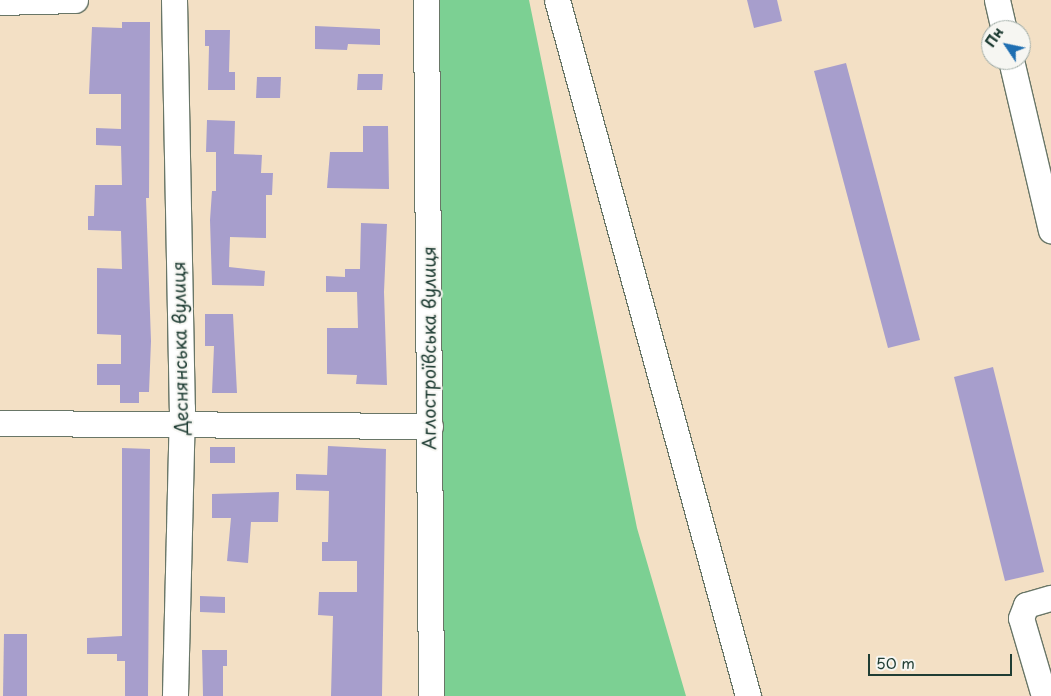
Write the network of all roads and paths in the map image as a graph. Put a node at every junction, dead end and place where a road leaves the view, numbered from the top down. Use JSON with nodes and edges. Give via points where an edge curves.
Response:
{"nodes":[{"id":1,"x":75,"y":0,"type":"edge"},
{"id":2,"x":174,"y":0,"type":"edge"},
{"id":3,"x":408,"y":0,"type":"edge"},
{"id":4,"x":426,"y":0,"type":"edge"},
{"id":5,"x":556,"y":0,"type":"edge"},
{"id":6,"x":998,"y":0,"type":"edge"},
{"id":7,"x":0,"y":2,"type":"edge"},
{"id":8,"x":1002,"y":20,"type":"edge"},
{"id":9,"x":1013,"y":70,"type":"edge"},
{"id":10,"x":1051,"y":230,"type":"edge"},
{"id":11,"x":0,"y":423,"type":"edge"},
{"id":12,"x":181,"y":424,"type":"junction"},
{"id":13,"x":430,"y":426,"type":"junction"},
{"id":14,"x":1051,"y":598,"type":"edge"},
{"id":15,"x":175,"y":696,"type":"edge"},
{"id":16,"x":431,"y":696,"type":"edge"},
{"id":17,"x":748,"y":696,"type":"edge"},
{"id":18,"x":1044,"y":696,"type":"edge"}],
"edges":[{"from":1,"to":7,"type":"street"},
{"from":2,"to":12,"type":"street","name":"Деснянська вулиця"},
{"from":3,"to":4,"type":"street"},
{"from":4,"to":13,"type":"street","name":"Аглостроївська вулиця"},
{"from":5,"to":17,"type":"street"},
{"from":6,"to":8,"type":"street"},
{"from":9,"to":10,"type":"street"},
{"from":11,"to":12,"type":"street"},
{"from":12,"to":13,"type":"street"},
{"from":12,"to":15,"type":"street","name":"Деснянська вулиця"},
{"from":13,"to":16,"type":"street","name":"Аглостроївська вулиця"},
{"from":14,"to":18,"type":"street","via":[[1026,605],[1021,618]]}]}
